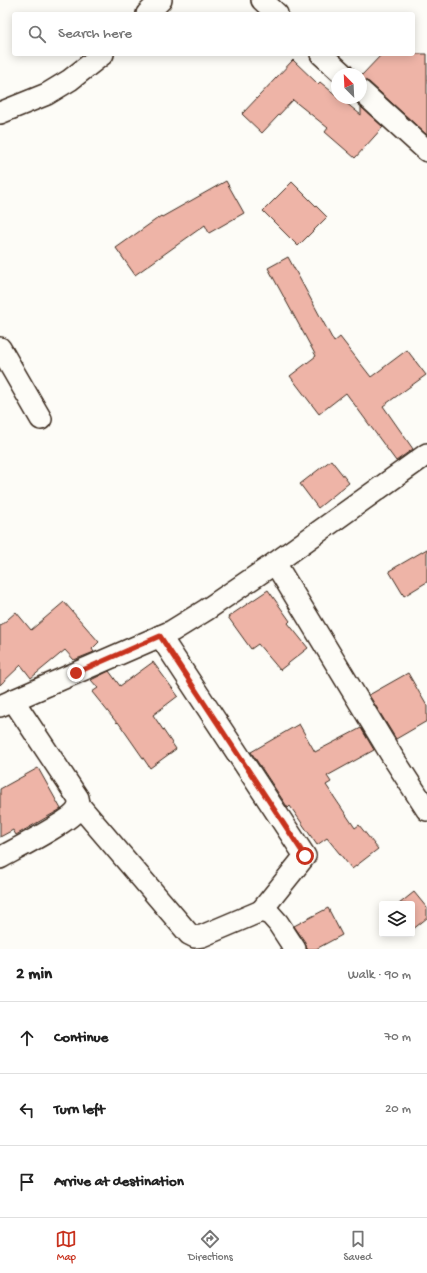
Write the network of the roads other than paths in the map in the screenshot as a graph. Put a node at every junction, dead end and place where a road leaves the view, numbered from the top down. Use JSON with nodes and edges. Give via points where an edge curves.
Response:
{"nodes":[{"id":1,"x":162,"y":0,"type":"edge"},
{"id":2,"x":262,"y":0,"type":"edge"},
{"id":3,"x":149,"y":12,"type":"edge"},
{"id":4,"x":275,"y":12,"type":"edge"},
{"id":5,"x":100,"y":56,"type":"edge"},
{"id":6,"x":323,"y":56,"type":"edge"},
{"id":7,"x":336,"y":68,"type":"edge"},
{"id":8,"x":367,"y":96,"type":"edge"},
{"id":9,"x":0,"y":113,"type":"edge"},
{"id":10,"x":427,"y":151,"type":"edge"},
{"id":11,"x":0,"y":348,"type":"edge"},
{"id":12,"x":42,"y":419,"type":"dead end"},
{"id":13,"x":427,"y":454,"type":"edge"},
{"id":14,"x":276,"y":563,"type":"junction"},
{"id":15,"x":160,"y":636,"type":"junction"},
{"id":16,"x":6,"y":703,"type":"edge"},
{"id":17,"x":79,"y":805,"type":"junction"},
{"id":18,"x":427,"y":810,"type":"edge"},
{"id":19,"x":0,"y":858,"type":"edge"},
{"id":20,"x":260,"y":911,"type":"junction"},
{"id":21,"x":187,"y":941,"type":"edge"},
{"id":22,"x":295,"y":949,"type":"edge"}],
"edges":[{"from":1,"to":3,"type":"street"},
{"from":2,"to":4,"type":"street"},
{"from":5,"to":9,"type":"street","via":[[70,80],[47,94]]},
{"from":6,"to":7,"type":"street"},
{"from":8,"to":10,"type":"street"},
{"from":11,"to":12,"type":"street"},
{"from":13,"to":14,"type":"street"},
{"from":14,"to":15,"type":"street","via":[[206,610]]},
{"from":14,"to":18,"type":"street"},
{"from":15,"to":16,"type":"street"},
{"from":15,"to":20,"type":"street","via":[[305,856]]},
{"from":16,"to":17,"type":"street","via":[[78,798]]},
{"from":17,"to":19,"type":"street","via":[[75,814],[64,822]]},
{"from":17,"to":21,"type":"street"},
{"from":20,"to":21,"type":"street"},
{"from":20,"to":22,"type":"street","via":[[270,914]]}]}
